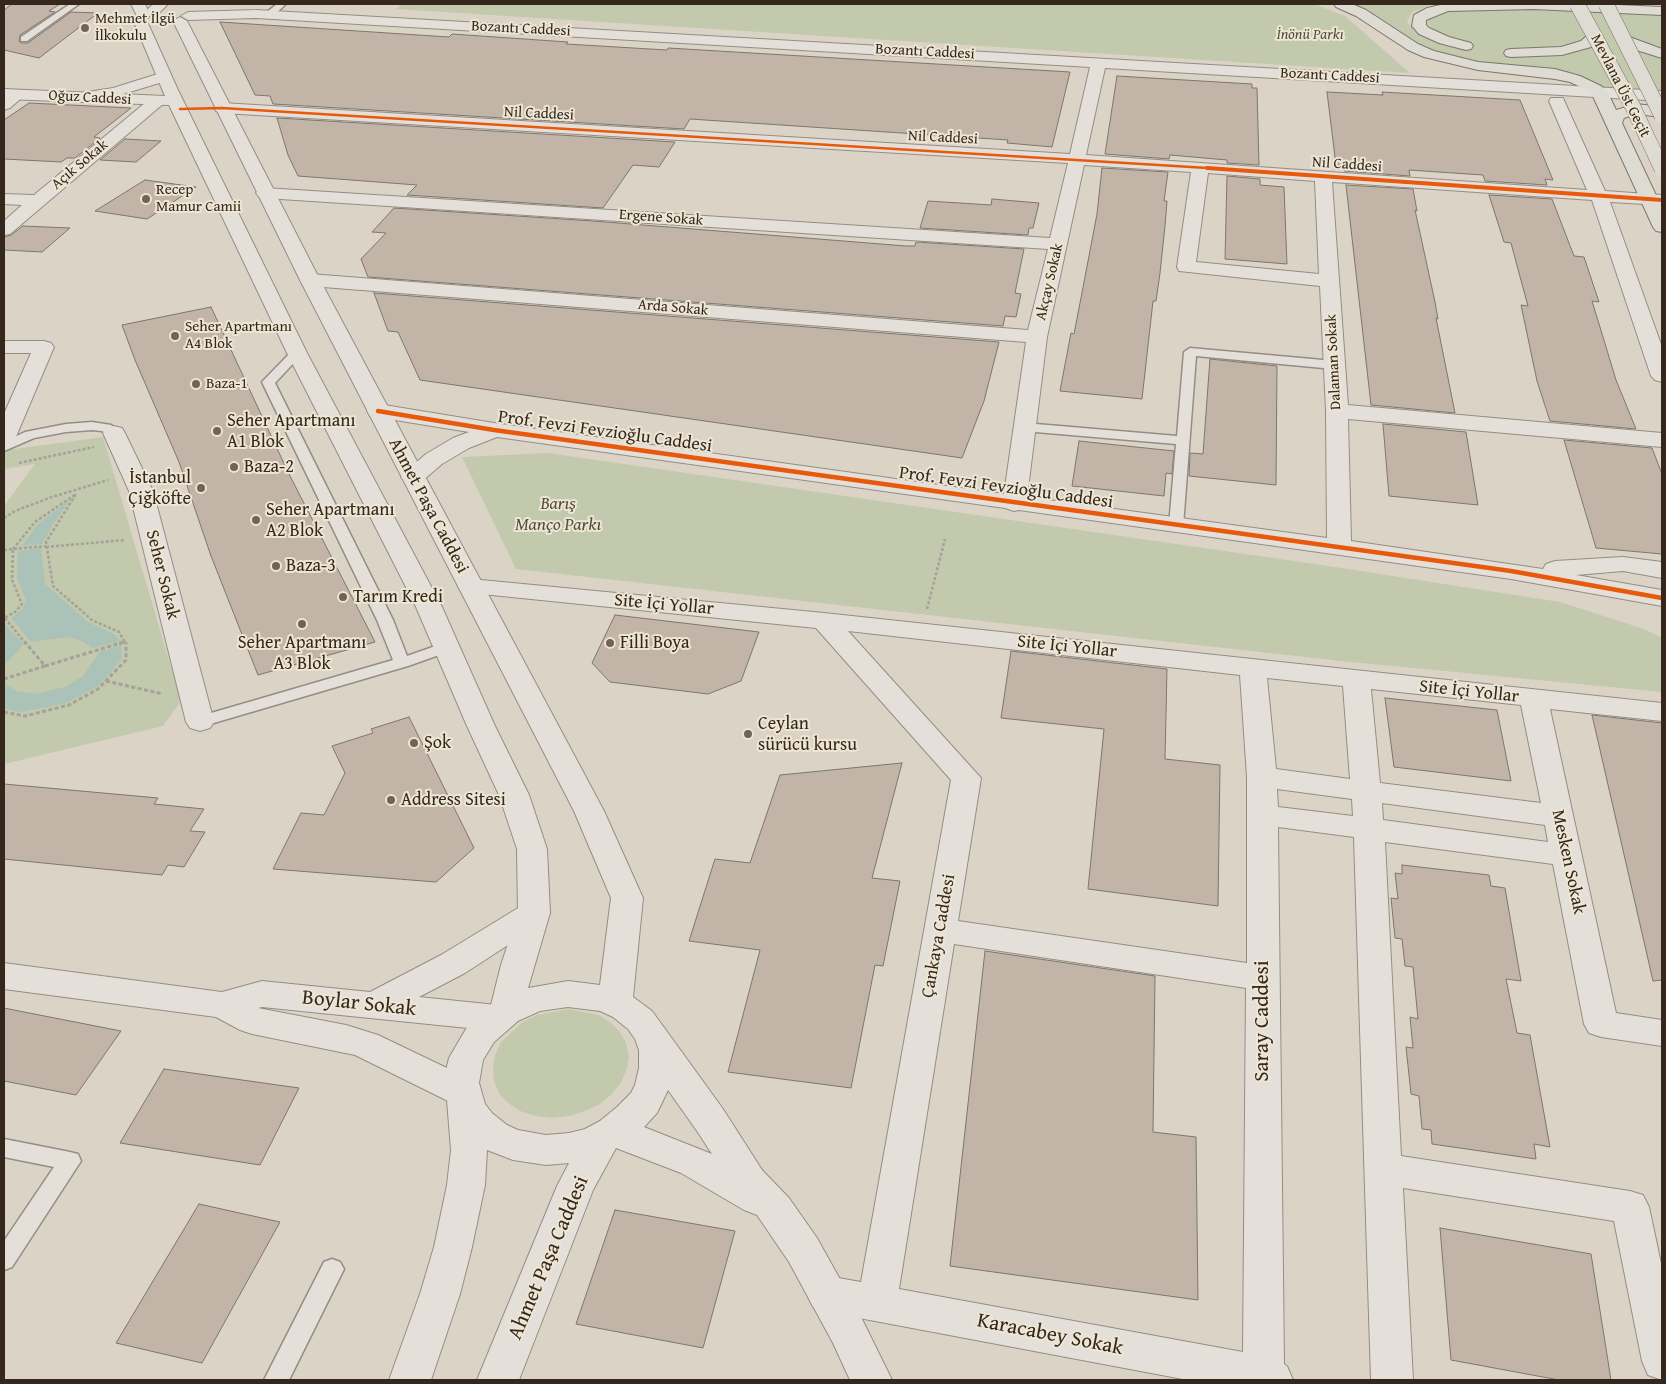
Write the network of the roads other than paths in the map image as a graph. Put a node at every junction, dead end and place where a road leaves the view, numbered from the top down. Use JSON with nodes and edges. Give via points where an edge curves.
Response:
{"nodes":[{"id":1,"x":75,"y":4,"type":"edge"},
{"id":2,"x":282,"y":4,"type":"edge"},
{"id":3,"x":1341,"y":4,"type":"edge"},
{"id":4,"x":1502,"y":4,"type":"edge"},
{"id":5,"x":1577,"y":4,"type":"edge"},
{"id":6,"x":1606,"y":4,"type":"edge"},
{"id":7,"x":1645,"y":4,"type":"edge"},
{"id":8,"x":1534,"y":5,"type":"junction"},
{"id":9,"x":1662,"y":5,"type":"edge"},
{"id":10,"x":1662,"y":12,"type":"edge"},
{"id":11,"x":164,"y":14,"type":"edge"},
{"id":12,"x":270,"y":14,"type":"junction"},
{"id":13,"x":1595,"y":36,"type":"junction"},
{"id":14,"x":1624,"y":38,"type":"junction"},
{"id":15,"x":24,"y":39,"type":"dead end"},
{"id":16,"x":1478,"y":49,"type":"dead end"},
{"id":17,"x":1496,"y":51,"type":"dead end"},
{"id":18,"x":1662,"y":54,"type":"edge"},
{"id":19,"x":1099,"y":62,"type":"junction"},
{"id":20,"x":1503,"y":68,"type":"junction"},
{"id":21,"x":164,"y":77,"type":"junction"},
{"id":22,"x":1508,"y":87,"type":"junction"},
{"id":23,"x":1600,"y":93,"type":"junction"},
{"id":24,"x":10,"y":94,"type":"edge"},
{"id":25,"x":1662,"y":96,"type":"edge"},
{"id":26,"x":80,"y":97,"type":"junction"},
{"id":27,"x":1557,"y":101,"type":"dead end"},
{"id":28,"x":171,"y":103,"type":"junction"},
{"id":29,"x":4,"y":105,"type":"edge"},
{"id":30,"x":222,"y":108,"type":"junction"},
{"id":31,"x":1662,"y":112,"type":"edge"},
{"id":32,"x":1662,"y":116,"type":"edge"},
{"id":33,"x":1614,"y":122,"type":"junction"},
{"id":34,"x":1077,"y":159,"type":"junction"},
{"id":35,"x":1200,"y":167,"type":"junction"},
{"id":36,"x":1662,"y":169,"type":"edge"},
{"id":37,"x":1323,"y":176,"type":"junction"},
{"id":38,"x":265,"y":193,"type":"junction"},
{"id":39,"x":1599,"y":196,"type":"junction"},
{"id":40,"x":4,"y":199,"type":"edge"},
{"id":41,"x":1656,"y":200,"type":"edge"},
{"id":42,"x":38,"y":201,"type":"junction"},
{"id":43,"x":1662,"y":227,"type":"edge"},
{"id":44,"x":4,"y":230,"type":"edge"},
{"id":45,"x":1058,"y":244,"type":"junction"},
{"id":46,"x":310,"y":280,"type":"junction"},
{"id":47,"x":1329,"y":281,"type":"junction"},
{"id":48,"x":1037,"y":337,"type":"junction"},
{"id":49,"x":4,"y":347,"type":"edge"},
{"id":50,"x":297,"y":353,"type":"junction"},
{"id":51,"x":1334,"y":365,"type":"junction"},
{"id":52,"x":1662,"y":376,"type":"edge"},
{"id":53,"x":1336,"y":411,"type":"junction"},
{"id":54,"x":378,"y":412,"type":"junction"},
{"id":55,"x":1024,"y":427,"type":"junction"},
{"id":56,"x":494,"y":430,"type":"junction"},
{"id":57,"x":116,"y":437,"type":"joint"},
{"id":58,"x":4,"y":439,"type":"edge"},
{"id":59,"x":1662,"y":440,"type":"edge"},
{"id":60,"x":1183,"y":441,"type":"junction"},
{"id":61,"x":4,"y":447,"type":"edge"},
{"id":62,"x":413,"y":477,"type":"junction"},
{"id":63,"x":1014,"y":504,"type":"junction"},
{"id":64,"x":1176,"y":526,"type":"junction"},
{"id":65,"x":1339,"y":548,"type":"junction"},
{"id":66,"x":1662,"y":570,"type":"edge"},
{"id":67,"x":1511,"y":571,"type":"junction"},
{"id":68,"x":471,"y":587,"type":"junction"},
{"id":69,"x":1662,"y":598,"type":"edge"},
{"id":70,"x":824,"y":621,"type":"junction"},
{"id":71,"x":447,"y":647,"type":"junction"},
{"id":72,"x":402,"y":663,"type":"junction"},
{"id":73,"x":1254,"y":667,"type":"junction"},
{"id":74,"x":1356,"y":679,"type":"junction"},
{"id":75,"x":1534,"y":699,"type":"junction"},
{"id":76,"x":1662,"y":712,"type":"edge"},
{"id":77,"x":198,"y":714,"type":"joint"},
{"id":78,"x":1262,"y":777,"type":"junction"},
{"id":79,"x":1364,"y":790,"type":"junction"},
{"id":80,"x":1263,"y":815,"type":"junction"},
{"id":81,"x":1558,"y":816,"type":"junction"},
{"id":82,"x":1369,"y":829,"type":"junction"},
{"id":83,"x":1567,"y":855,"type":"junction"},
{"id":84,"x":534,"y":914,"type":"junction"},
{"id":85,"x":940,"y":930,"type":"junction"},
{"id":86,"x":4,"y":976,"type":"edge"},
{"id":87,"x":1263,"y":978,"type":"junction"},
{"id":88,"x":615,"y":1003,"type":"junction"},
{"id":89,"x":222,"y":1005,"type":"junction"},
{"id":90,"x":374,"y":1005,"type":"junction"},
{"id":91,"x":502,"y":1015,"type":"junction"},
{"id":92,"x":1662,"y":1033,"type":"edge"},
{"id":93,"x":654,"y":1042,"type":"junction"},
{"id":94,"x":463,"y":1094,"type":"junction"},
{"id":95,"x":608,"y":1134,"type":"junction"},
{"id":96,"x":4,"y":1148,"type":"edge"},
{"id":97,"x":1383,"y":1169,"type":"junction"},
{"id":98,"x":776,"y":1210,"type":"junction"},
{"id":99,"x":4,"y":1260,"type":"edge"},
{"id":100,"x":332,"y":1269,"type":"dead end"},
{"id":101,"x":827,"y":1294,"type":"junction"},
{"id":102,"x":877,"y":1302,"type":"junction"},
{"id":103,"x":1662,"y":1361,"type":"edge"},
{"id":104,"x":1267,"y":1377,"type":"edge"},
{"id":105,"x":276,"y":1380,"type":"edge"},
{"id":106,"x":410,"y":1380,"type":"edge"},
{"id":107,"x":498,"y":1380,"type":"edge"},
{"id":108,"x":871,"y":1380,"type":"edge"},
{"id":109,"x":1392,"y":1380,"type":"edge"}],
"edges":[{"from":1,"to":15,"type":"lane"},
{"from":2,"to":12,"type":"lane"},
{"from":3,"to":20,"type":"highway","via":[[1361,12],[1420,51],[1451,61]]},
{"from":4,"to":8,"type":"highway"},
{"from":5,"to":13,"type":"highway","name":"Mevlana Üst Geçit","bridge":true},
{"from":6,"to":14,"type":"highway","name":"Mevlana Üst Geçit","bridge":true},
{"from":7,"to":9,"type":"highway"},
{"from":8,"to":10,"type":"highway"},
{"from":8,"to":16,"type":"highway","via":[[1455,6],[1432,10],[1421,16],[1418,23],[1424,31]]},
{"from":11,"to":12,"type":"street","name":"Bozantı Caddesi"},
{"from":11,"to":21,"type":"street"},
{"from":11,"to":30,"type":"street","name":"Ahmet Paşa Caddesi"},
{"from":12,"to":19,"type":"street","name":"Bozantı Caddesi"},
{"from":13,"to":17,"type":"highway","via":[[1579,47],[1562,51],[1532,54]]},
{"from":13,"to":36,"type":"highway","name":"Mevlana Üst Geçit","bridge":true},
{"from":14,"to":18,"type":"highway"},
{"from":14,"to":32,"type":"highway","name":"Mevlana Üst Geçit","bridge":true},
{"from":19,"to":22,"type":"street","name":"Bozantı Caddesi"},
{"from":19,"to":34,"type":"street","name":"Akçay Sokak"},
{"from":20,"to":22,"type":"highway","via":[[1525,74],[1532,80]]},
{"from":20,"to":23,"type":"highway","via":[[1565,76]]},
{"from":21,"to":26,"type":"street","via":[[115,92]]},
{"from":21,"to":28,"type":"street"},
{"from":22,"to":23,"type":"street","name":"Bozantı Caddesi"},
{"from":23,"to":25,"type":"street","name":"Bozantı Caddesi"},
{"from":23,"to":33,"type":"highway"},
{"from":24,"to":26,"type":"street","name":"Oğuz Caddesi"},
{"from":24,"to":29,"type":"street"},
{"from":26,"to":28,"type":"street","name":"Oğuz Caddesi"},
{"from":27,"to":39,"type":"street"},
{"from":28,"to":30,"type":"street","name":"Oğuz Caddesi"},
{"from":28,"to":42,"type":"street","name":"Açık Sokak"},
{"from":28,"to":50,"type":"street"},
{"from":30,"to":34,"type":"street","name":"Nil Caddesi"},
{"from":30,"to":38,"type":"street","name":"Ahmet Paşa Caddesi"},
{"from":31,"to":33,"type":"highway","via":[[1625,111],[1617,115]]},
{"from":33,"to":41,"type":"highway"},
{"from":34,"to":35,"type":"street","name":"Nil Caddesi"},
{"from":34,"to":45,"type":"street","name":"Akçay Sokak"},
{"from":35,"to":37,"type":"street","name":"Nil Caddesi"},
{"from":35,"to":47,"type":"street","via":[[1186,268]]},
{"from":37,"to":39,"type":"street","name":"Nil Caddesi"},
{"from":37,"to":47,"type":"street","name":"Dalaman Sokak"},
{"from":38,"to":45,"type":"street","name":"Ergene Sokak"},
{"from":38,"to":46,"type":"street","name":"Ahmet Paşa Caddesi"},
{"from":39,"to":41,"type":"street","name":"Nil Caddesi"},
{"from":39,"to":52,"type":"street"},
{"from":40,"to":42,"type":"street"},
{"from":41,"to":43,"type":"highway"},
{"from":42,"to":44,"type":"street","name":"Açık Sokak"},
{"from":45,"to":48,"type":"street","name":"Akçay Sokak"},
{"from":46,"to":48,"type":"street","name":"Arda Sokak"},
{"from":46,"to":54,"type":"street","name":"Ahmet Paşa Caddesi"},
{"from":47,"to":51,"type":"street","name":"Dalaman Sokak"},
{"from":48,"to":55,"type":"street","name":"Akçay Sokak"},
{"from":49,"to":58,"type":"street","via":[[44,347]]},
{"from":50,"to":71,"type":"street"},
{"from":50,"to":72,"type":"lane","via":[[268,382],[385,620]]},
{"from":51,"to":53,"type":"street","name":"Dalaman Sokak"},
{"from":51,"to":60,"type":"lane","via":[[1190,352]]},
{"from":53,"to":59,"type":"street"},
{"from":53,"to":65,"type":"street","name":"Dalaman Sokak"},
{"from":54,"to":56,"type":"street","name":"Prof. Fevzi Fevzioğlu Caddesi"},
{"from":54,"to":62,"type":"street","name":"Ahmet Paşa Caddesi"},
{"from":55,"to":60,"type":"lane"},
{"from":55,"to":63,"type":"street","name":"Akçay Sokak"},
{"from":56,"to":62,"type":"street","via":[[440,455]]},
{"from":56,"to":63,"type":"street","name":"Prof. Fevzi Fevzioğlu Caddesi"},
{"from":57,"to":61,"type":"lane","via":[[106,428],[66,428],[30,435]]},
{"from":57,"to":77,"type":"street","name":"Seher Sokak","via":[[141,492]]},
{"from":60,"to":64,"type":"lane"},
{"from":62,"to":68,"type":"street","name":"Ahmet Paşa Caddesi"},
{"from":63,"to":64,"type":"street","name":"Prof. Fevzi Fevzioğlu Caddesi"},
{"from":64,"to":65,"type":"street","name":"Prof. Fevzi Fevzioğlu Caddesi"},
{"from":65,"to":67,"type":"street","name":"Prof. Fevzi Fevzioğlu Caddesi"},
{"from":66,"to":67,"type":"street","via":[[1623,564]]},
{"from":67,"to":69,"type":"street"},
{"from":68,"to":70,"type":"street","name":"Site İçi Yollar"},
{"from":68,"to":88,"type":"street","name":"Ahmet Paşa Caddesi","via":[[589,811],[627,898]]},
{"from":70,"to":73,"type":"street","name":"Site İçi Yollar"},
{"from":70,"to":85,"type":"street","name":"Çankaya Caddesi","via":[[966,778]]},
{"from":71,"to":72,"type":"lane"},
{"from":71,"to":84,"type":"street","via":[[514,795],[532,849]]},
{"from":72,"to":77,"type":"lane"},
{"from":73,"to":74,"type":"street","name":"Site İçi Yollar"},
{"from":73,"to":78,"type":"street","name":"Saray Caddesi"},
{"from":74,"to":75,"type":"street","name":"Site İçi Yollar"},
{"from":74,"to":79,"type":"street"},
{"from":75,"to":76,"type":"street","name":"Site İçi Yollar"},
{"from":75,"to":81,"type":"street","name":"Mesken Sokak"},
{"from":78,"to":79,"type":"street"},
{"from":78,"to":80,"type":"street","name":"Saray Caddesi"},
{"from":79,"to":81,"type":"street"},
{"from":79,"to":82,"type":"street"},
{"from":80,"to":82,"type":"street"},
{"from":80,"to":87,"type":"street","name":"Saray Caddesi"},
{"from":81,"to":83,"type":"street","name":"Mesken Sokak"},
{"from":82,"to":83,"type":"street"},
{"from":82,"to":97,"type":"street"},
{"from":83,"to":92,"type":"street","name":"Mesken Sokak","via":[[1601,1024]]},
{"from":84,"to":90,"type":"street","via":[[453,964]]},
{"from":84,"to":91,"type":"street"},
{"from":85,"to":87,"type":"street"},
{"from":85,"to":102,"type":"street","name":"Çankaya Caddesi"},
{"from":86,"to":89,"type":"street","name":"Boylar Sokak"},
{"from":87,"to":104,"type":"street","name":"Saray Caddesi"},
{"from":88,"to":91,"type":"street","via":[[588,995],[557,995],[536,999]]},
{"from":88,"to":93,"type":"street","via":[[640,1020]]},
{"from":89,"to":90,"type":"street","name":"Boylar Sokak","via":[[262,994]]},
{"from":89,"to":94,"type":"street","name":"Boylar Sokak","via":[[252,1021],[366,1045]]},
{"from":90,"to":91,"type":"street","name":"Boylar Sokak"},
{"from":91,"to":94,"type":"street","via":[[482,1032],[470,1048],[461,1083]]},
{"from":93,"to":95,"type":"street","via":[[657,1059],[653,1085],[636,1113]]},
{"from":93,"to":98,"type":"street","via":[[749,1181]]},
{"from":94,"to":95,"type":"street","via":[[478,1124],[513,1144],[534,1149],[558,1149],[581,1146]]},
{"from":94,"to":106,"type":"street","via":[[469,1150],[466,1184],[440,1294]]},
{"from":95,"to":98,"type":"street","via":[[656,1146],[694,1162]]},
{"from":95,"to":107,"type":"street","name":"Ahmet Paşa Caddesi","via":[[576,1186]]},
{"from":96,"to":99,"type":"lane","via":[[70,1161]]},
{"from":97,"to":103,"type":"street","via":[[1630,1207]]},
{"from":97,"to":109,"type":"street"},
{"from":98,"to":101,"type":"street"},
{"from":100,"to":105,"type":"lane"},
{"from":101,"to":102,"type":"street","name":"Karacabey Sokak"},
{"from":101,"to":108,"type":"street"},
{"from":102,"to":104,"type":"street","name":"Karacabey Sokak"}]}
